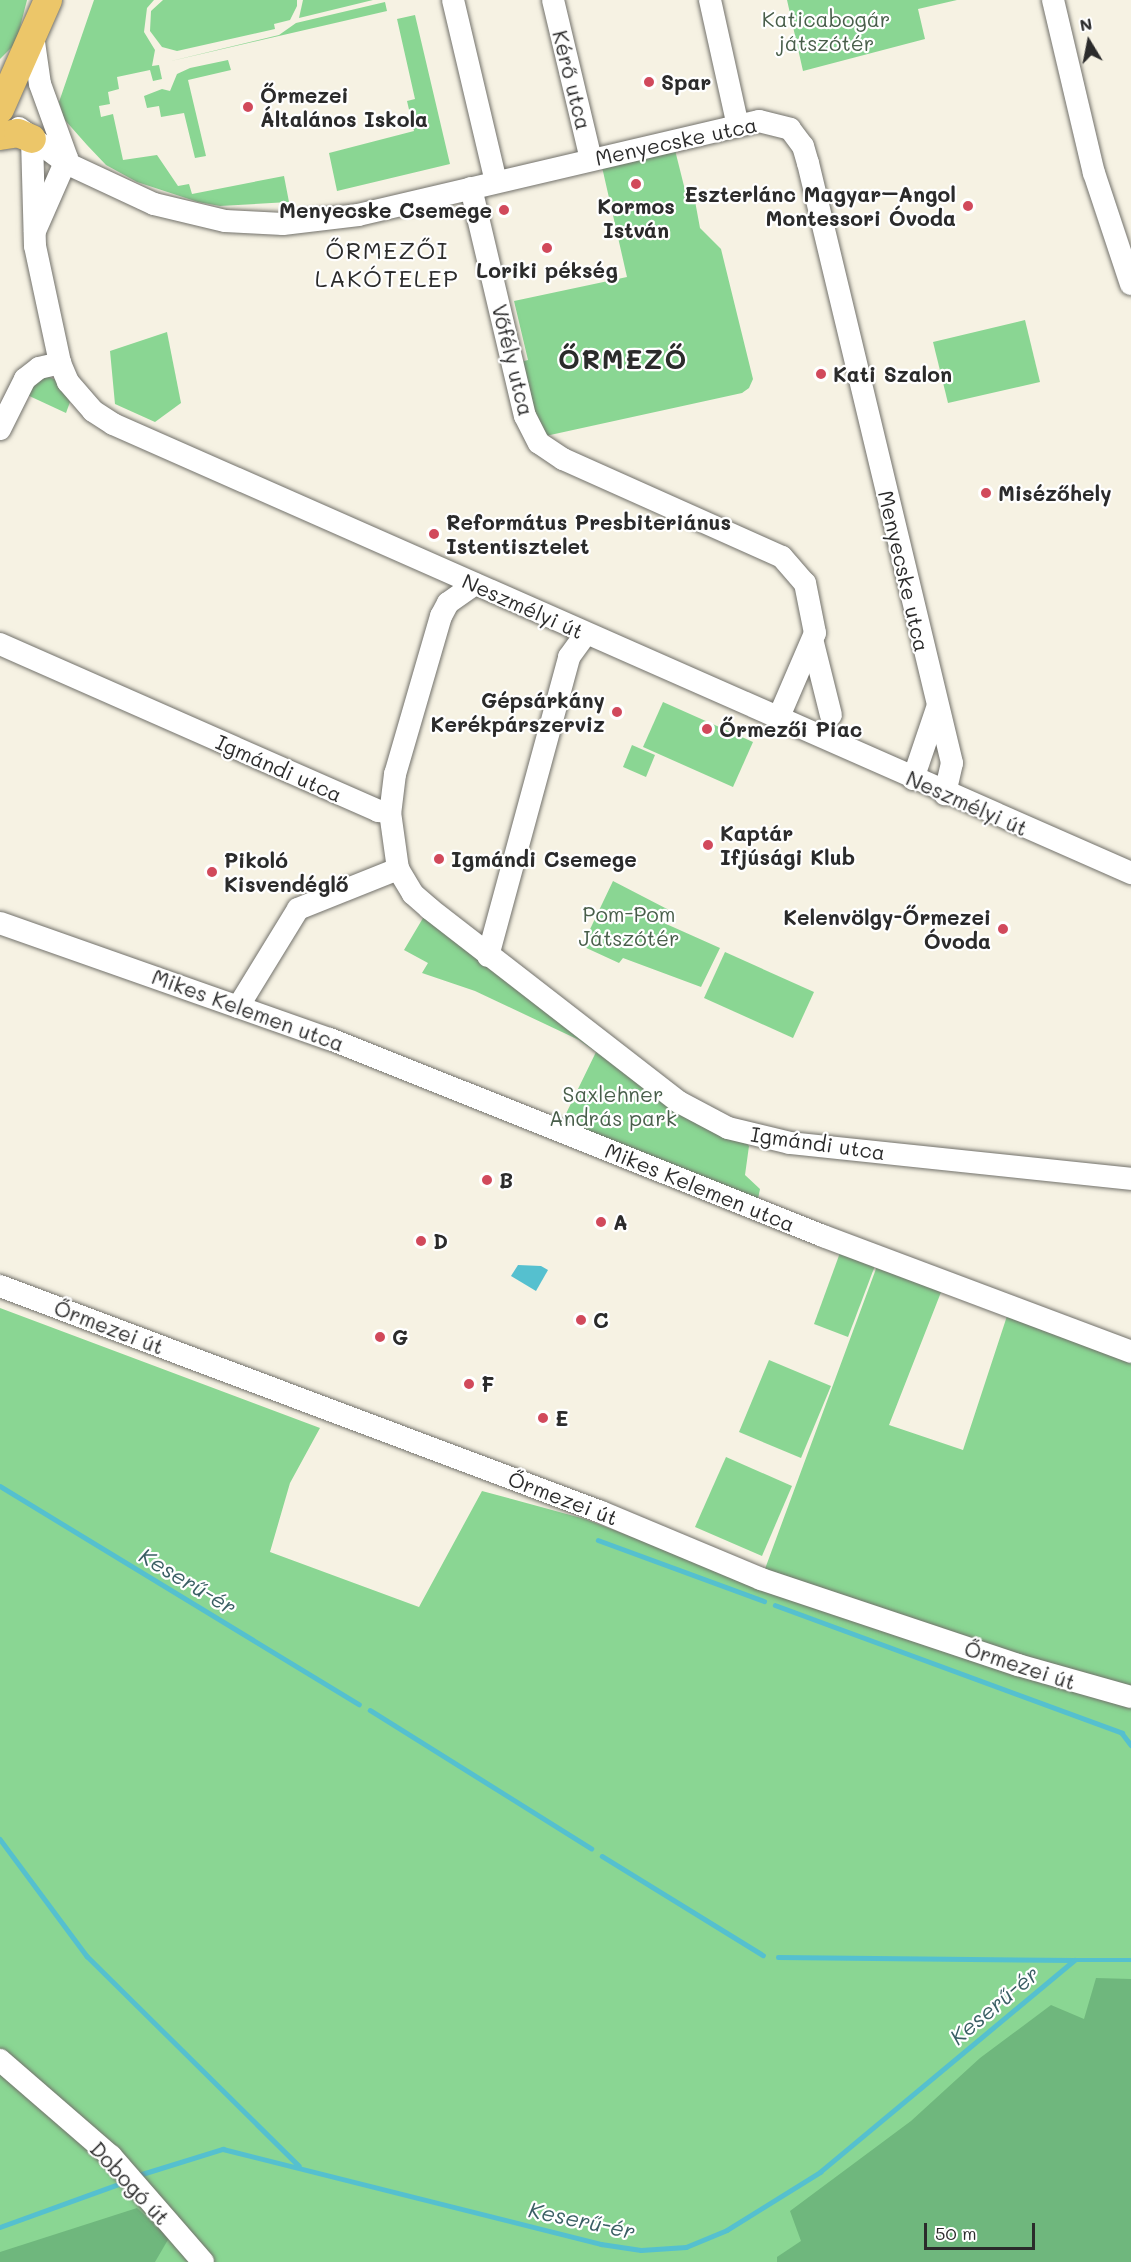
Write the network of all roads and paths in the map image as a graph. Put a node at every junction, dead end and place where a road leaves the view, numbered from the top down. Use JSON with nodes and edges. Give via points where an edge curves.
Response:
{"nodes":[{"id":1,"x":48,"y":0,"type":"edge"},
{"id":2,"x":453,"y":0,"type":"edge"},
{"id":3,"x":553,"y":0,"type":"edge"},
{"id":4,"x":710,"y":0,"type":"edge"},
{"id":5,"x":1053,"y":0,"type":"edge"},
{"id":6,"x":33,"y":34,"type":"junction"},
{"id":7,"x":0,"y":108,"type":"edge"},
{"id":8,"x":738,"y":126,"type":"junction"},
{"id":9,"x":0,"y":136,"type":"edge"},
{"id":10,"x":32,"y":139,"type":"junction"},
{"id":11,"x":66,"y":154,"type":"junction"},
{"id":12,"x":591,"y":160,"type":"junction"},
{"id":13,"x":496,"y":182,"type":"junction"},
{"id":14,"x":471,"y":188,"type":"junction"},
{"id":15,"x":34,"y":232,"type":"junction"},
{"id":16,"x":1131,"y":284,"type":"edge"},
{"id":17,"x":60,"y":363,"type":"junction"},
{"id":18,"x":0,"y":429,"type":"edge"},
{"id":19,"x":444,"y":570,"type":"junction"},
{"id":20,"x":475,"y":584,"type":"junction"},
{"id":21,"x":448,"y":603,"type":"junction"},
{"id":22,"x":586,"y":634,"type":"junction"},
{"id":23,"x":813,"y":643,"type":"junction"},
{"id":24,"x":0,"y":644,"type":"edge"},
{"id":25,"x":937,"y":708,"type":"junction"},
{"id":26,"x":831,"y":715,"type":"dead end"},
{"id":27,"x":778,"y":719,"type":"junction"},
{"id":28,"x":924,"y":742,"type":"junction"},
{"id":29,"x":867,"y":759,"type":"junction"},
{"id":30,"x":913,"y":779,"type":"junction"},
{"id":31,"x":945,"y":794,"type":"junction"},
{"id":32,"x":390,"y":812,"type":"junction"},
{"id":33,"x":398,"y":869,"type":"junction"},
{"id":34,"x":1131,"y":873,"type":"edge"},
{"id":35,"x":0,"y":923,"type":"edge"},
{"id":36,"x":488,"y":956,"type":"junction"},
{"id":37,"x":238,"y":1006,"type":"junction"},
{"id":38,"x":1131,"y":1179,"type":"edge"},
{"id":39,"x":0,"y":1286,"type":"edge"},
{"id":40,"x":1131,"y":1352,"type":"edge"},
{"id":41,"x":1131,"y":1697,"type":"edge"},
{"id":42,"x":0,"y":2060,"type":"edge"},
{"id":43,"x":203,"y":2262,"type":"edge"}],
"edges":[{"from":1,"to":6,"type":"main road"},
{"from":2,"to":13,"type":"street"},
{"from":3,"to":12,"type":"street","name":"Kérő utca"},
{"from":4,"to":8,"type":"street"},
{"from":5,"to":16,"type":"street","via":[[1094,173]]},
{"from":6,"to":7,"type":"main road"},
{"from":6,"to":11,"type":"street","via":[[40,84]]},
{"from":7,"to":10,"type":"street"},
{"from":8,"to":12,"type":"street","name":"Menyecske utca"},
{"from":8,"to":25,"type":"street","name":"Menyecske utca","via":[[759,121],[781,124],[803,146]]},
{"from":9,"to":10,"type":"main road","via":[[18,133]]},
{"from":10,"to":11,"type":"street"},
{"from":10,"to":15,"type":"street","name":"Neszmélyi út"},
{"from":11,"to":14,"type":"street","name":"Menyecske utca","via":[[105,184],[195,215],[283,224],[358,215]]},
{"from":11,"to":15,"type":"street"},
{"from":12,"to":13,"type":"street","name":"Menyecske utca"},
{"from":13,"to":14,"type":"street","name":"Menyecske utca"},
{"from":14,"to":23,"type":"street","name":"Vőfély utca","via":[[525,416],[539,443],[563,459],[782,557],[805,583],[815,624]]},
{"from":15,"to":17,"type":"street","name":"Neszmélyi út"},
{"from":17,"to":18,"type":"street","via":[[39,368],[25,379]]},
{"from":17,"to":19,"type":"street","name":"Neszmélyi út","via":[[80,399],[113,424]]},
{"from":19,"to":20,"type":"street","name":"Neszmélyi út"},
{"from":19,"to":21,"type":"street"},
{"from":20,"to":21,"type":"street"},
{"from":20,"to":22,"type":"street","name":"Neszmélyi út"},
{"from":21,"to":32,"type":"street","via":[[395,774]]},
{"from":22,"to":27,"type":"street","name":"Neszmélyi út"},
{"from":22,"to":36,"type":"street","via":[[569,657]]},
{"from":23,"to":26,"type":"street"},
{"from":23,"to":27,"type":"street","name":"Vőfély utca"},
{"from":24,"to":32,"type":"street","name":"Igmándi utca","via":[[378,811]]},
{"from":25,"to":28,"type":"street"},
{"from":25,"to":31,"type":"street","name":"Menyecske utca","via":[[952,763]]},
{"from":27,"to":29,"type":"street","name":"Neszmélyi út"},
{"from":28,"to":29,"type":"street","via":[[907,754]]},
{"from":28,"to":30,"type":"street"},
{"from":29,"to":30,"type":"street","name":"Neszmélyi út"},
{"from":30,"to":31,"type":"street","name":"Neszmélyi út"},
{"from":31,"to":34,"type":"street","name":"Neszmélyi út"},
{"from":32,"to":33,"type":"street","name":"Igmándi utca"},
{"from":33,"to":36,"type":"street","name":"Igmándi utca","via":[[413,894]]},
{"from":33,"to":37,"type":"street","via":[[298,909]]},
{"from":35,"to":37,"type":"street","name":"Mikes Kelemen utca"},
{"from":36,"to":38,"type":"street","name":"Igmándi utca","via":[[679,1102],[728,1128],[790,1143]]},
{"from":37,"to":40,"type":"street","name":"Mikes Kelemen utca","via":[[823,1236]]},
{"from":39,"to":41,"type":"street","name":"Őrmezei út","via":[[601,1512],[761,1579],[1029,1668]]},
{"from":42,"to":43,"type":"street","name":"Dobogó út","via":[[111,2156]]}]}
